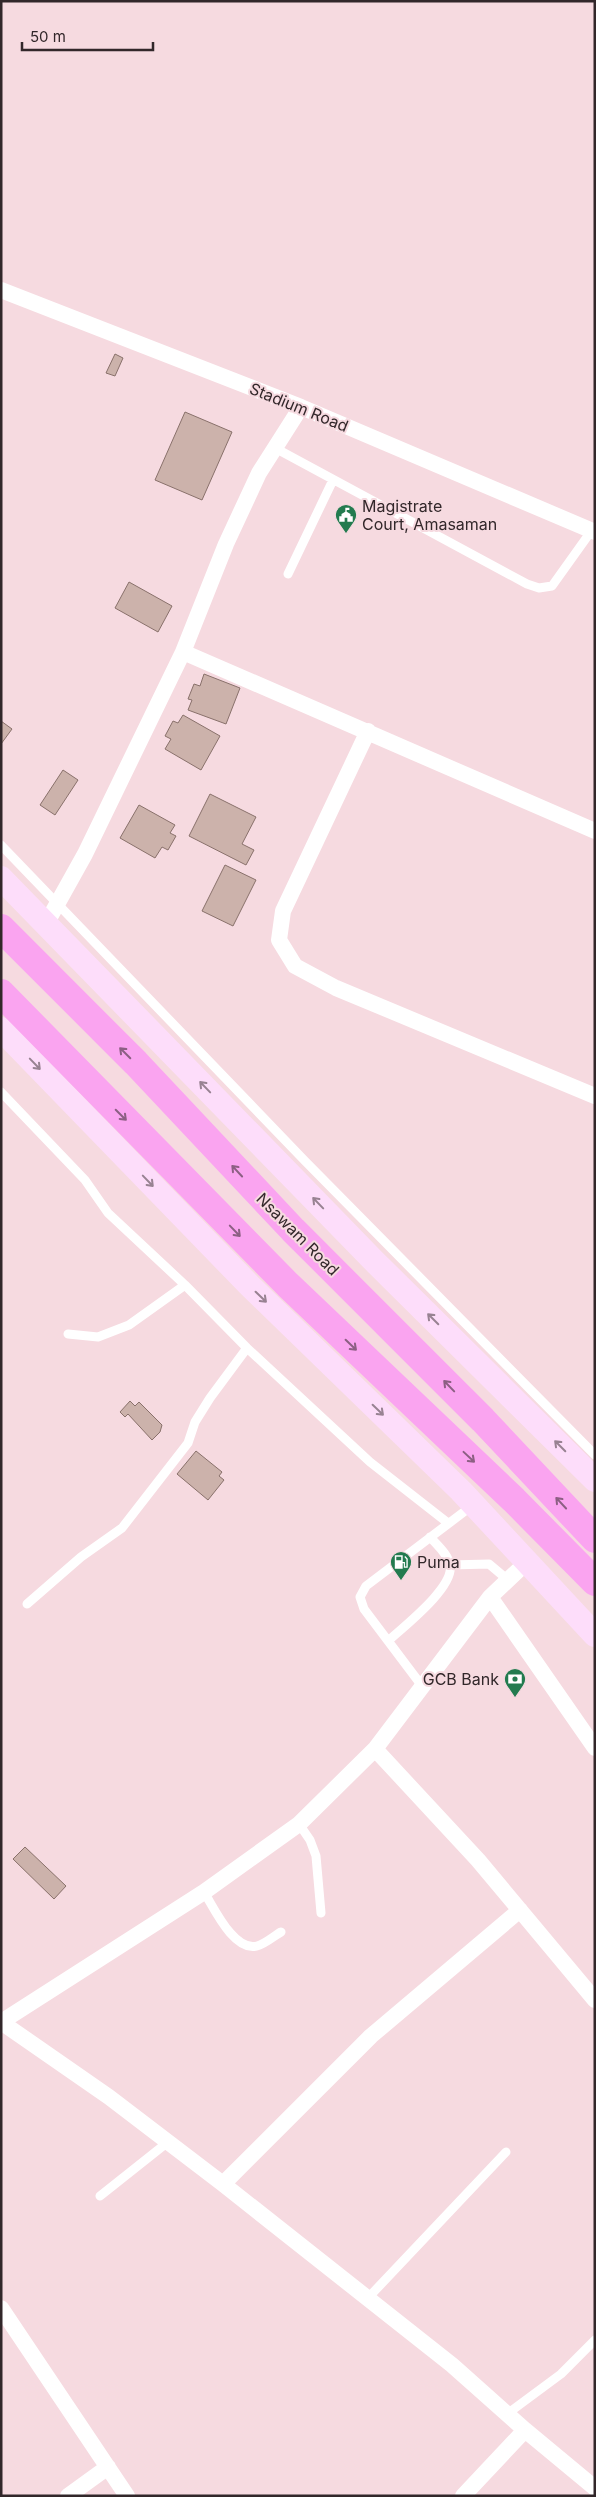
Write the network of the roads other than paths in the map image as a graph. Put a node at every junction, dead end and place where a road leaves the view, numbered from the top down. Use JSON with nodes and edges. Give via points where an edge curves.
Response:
{"nodes":[{"id":1,"x":1,"y":290,"type":"edge"},
{"id":2,"x":300,"y":406,"type":"junction"},
{"id":3,"x":275,"y":448,"type":"junction"},
{"id":4,"x":333,"y":480,"type":"junction"},
{"id":5,"x":593,"y":531,"type":"edge"},
{"id":6,"x":288,"y":574,"type":"dead end"},
{"id":7,"x":183,"y":652,"type":"junction"},
{"id":8,"x":368,"y":731,"type":"junction"},
{"id":9,"x":595,"y":831,"type":"edge"},
{"id":10,"x":1,"y":845,"type":"edge"},
{"id":11,"x":1,"y":878,"type":"edge"},
{"id":12,"x":58,"y":903,"type":"junction"},
{"id":13,"x":46,"y":924,"type":"junction"},
{"id":14,"x":1,"y":928,"type":"edge"},
{"id":15,"x":1,"y":993,"type":"edge"},
{"id":16,"x":1,"y":1029,"type":"edge"},
{"id":17,"x":1,"y":1092,"type":"edge"},
{"id":18,"x":595,"y":1096,"type":"edge"},
{"id":19,"x":185,"y":1285,"type":"junction"},
{"id":20,"x":68,"y":1334,"type":"dead end"},
{"id":21,"x":247,"y":1348,"type":"junction"},
{"id":22,"x":595,"y":1456,"type":"edge"},
{"id":23,"x":595,"y":1480,"type":"edge"},
{"id":24,"x":473,"y":1504,"type":"junction"},
{"id":25,"x":448,"y":1523,"type":"junction"},
{"id":26,"x":430,"y":1537,"type":"junction"},
{"id":27,"x":595,"y":1539,"type":"edge"},
{"id":28,"x":527,"y":1562,"type":"junction"},
{"id":29,"x":450,"y":1565,"type":"junction"},
{"id":30,"x":508,"y":1580,"type":"junction"},
{"id":31,"x":595,"y":1582,"type":"edge"},
{"id":32,"x":490,"y":1596,"type":"junction"},
{"id":33,"x":27,"y":1604,"type":"dead end"},
{"id":34,"x":595,"y":1635,"type":"edge"},
{"id":35,"x":388,"y":1641,"type":"junction"},
{"id":36,"x":422,"y":1686,"type":"junction"},
{"id":37,"x":595,"y":1748,"type":"edge"},
{"id":38,"x":375,"y":1750,"type":"junction"},
{"id":39,"x":299,"y":1824,"type":"junction"},
{"id":40,"x":204,"y":1892,"type":"junction"},
{"id":41,"x":520,"y":1910,"type":"junction"},
{"id":42,"x":321,"y":1913,"type":"dead end"},
{"id":43,"x":281,"y":1932,"type":"dead end"},
{"id":44,"x":595,"y":2000,"type":"edge"},
{"id":45,"x":1,"y":2022,"type":"edge"},
{"id":46,"x":168,"y":2142,"type":"junction"},
{"id":47,"x":506,"y":2152,"type":"dead end"},
{"id":48,"x":223,"y":2184,"type":"junction"},
{"id":49,"x":100,"y":2196,"type":"dead end"},
{"id":50,"x":367,"y":2299,"type":"junction"},
{"id":51,"x":1,"y":2308,"type":"edge"},
{"id":52,"x":595,"y":2340,"type":"edge"},
{"id":53,"x":507,"y":2414,"type":"junction"},
{"id":54,"x":525,"y":2430,"type":"junction"},
{"id":55,"x":108,"y":2467,"type":"junction"},
{"id":56,"x":595,"y":2488,"type":"edge"},
{"id":57,"x":68,"y":2496,"type":"edge"},
{"id":58,"x":127,"y":2496,"type":"edge"},
{"id":59,"x":462,"y":2496,"type":"edge"}],
"edges":[{"from":1,"to":2,"type":"street","name":"Stadium Road"},
{"from":2,"to":3,"type":"street"},
{"from":2,"to":5,"type":"street","name":"Stadium Road"},
{"from":3,"to":4,"type":"lane"},
{"from":3,"to":7,"type":"street","via":[[259,473],[226,544]]},
{"from":4,"to":5,"type":"lane","via":[[539,588],[552,586]]},
{"from":4,"to":6,"type":"lane"},
{"from":7,"to":8,"type":"street"},
{"from":7,"to":12,"type":"street"},
{"from":8,"to":9,"type":"street"},
{"from":8,"to":18,"type":"street","via":[[283,911],[279,940],[295,966],[336,988]]},
{"from":10,"to":12,"type":"lane"},
{"from":11,"to":13,"type":"main road"},
{"from":12,"to":13,"type":"street"},
{"from":12,"to":22,"type":"lane","via":[[305,1161]]},
{"from":23,"to":13,"type":"main road","one_way":true,"via":[[373,1260]]},
{"from":27,"to":14,"type":"highway","name":"Nsawam Road","one_way":true,"via":[[483,1420],[293,1230],[136,1063]]},
{"from":15,"to":31,"type":"highway","one_way":true,"via":[[288,1285],[514,1500]]},
{"from":16,"to":24,"type":"main road","one_way":true,"via":[[250,1286]]},
{"from":17,"to":19,"type":"lane","via":[[86,1180],[108,1213]]},
{"from":19,"to":20,"type":"lane","via":[[129,1325],[98,1337]]},
{"from":19,"to":21,"type":"lane"},
{"from":21,"to":25,"type":"lane","via":[[370,1462]]},
{"from":21,"to":33,"type":"lane","via":[[210,1398],[183,1450],[122,1528],[81,1556]]},
{"from":24,"to":25,"type":"lane"},
{"from":24,"to":28,"type":"main road"},
{"from":25,"to":26,"type":"lane"},
{"from":26,"to":29,"type":"lane"},
{"from":26,"to":35,"type":"lane","via":[[366,1586],[360,1597],[364,1609]]},
{"from":28,"to":30,"type":"street"},
{"from":28,"to":34,"type":"main road"},
{"from":29,"to":30,"type":"lane","via":[[488,1564]]},
{"from":29,"to":35,"type":"lane","via":[[445,1587]]},
{"from":30,"to":32,"type":"street"},
{"from":32,"to":36,"type":"street"},
{"from":32,"to":37,"type":"street"},
{"from":35,"to":36,"type":"lane"},
{"from":36,"to":38,"type":"street"},
{"from":38,"to":39,"type":"street"},
{"from":38,"to":41,"type":"street"},
{"from":39,"to":40,"type":"street"},
{"from":39,"to":42,"type":"lane","via":[[316,1856]]},
{"from":40,"to":43,"type":"lane","via":[[229,1933],[240,1943],[258,1946]]},
{"from":40,"to":45,"type":"street"},
{"from":41,"to":44,"type":"street"},
{"from":41,"to":48,"type":"street","via":[[371,2036]]},
{"from":45,"to":46,"type":"street","via":[[109,2096]]},
{"from":46,"to":48,"type":"street"},
{"from":46,"to":49,"type":"lane"},
{"from":47,"to":50,"type":"lane"},
{"from":48,"to":50,"type":"street"},
{"from":50,"to":53,"type":"street","via":[[452,2365]]},
{"from":51,"to":55,"type":"street"},
{"from":52,"to":53,"type":"lane","via":[[561,2374]]},
{"from":53,"to":54,"type":"street"},
{"from":54,"to":56,"type":"street"},
{"from":54,"to":59,"type":"street"},
{"from":55,"to":57,"type":"street"},
{"from":55,"to":58,"type":"street"}]}
